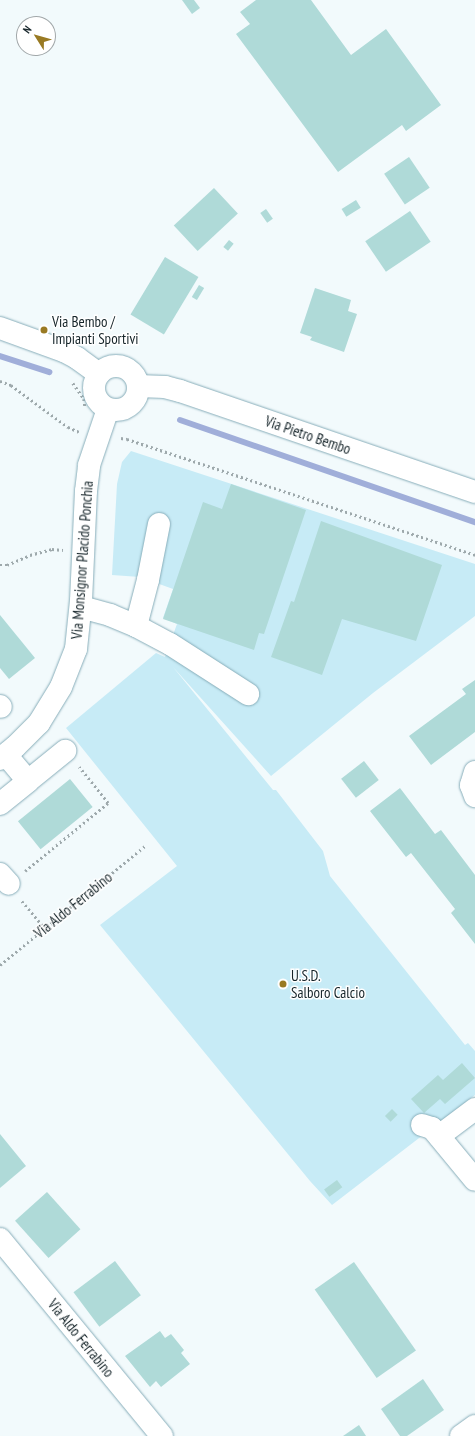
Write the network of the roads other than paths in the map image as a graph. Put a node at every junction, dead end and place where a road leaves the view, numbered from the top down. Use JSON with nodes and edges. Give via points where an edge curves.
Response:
{"nodes":[{"id":1,"x":0,"y":328,"type":"edge"},
{"id":2,"x":99,"y":374,"type":"junction"},
{"id":3,"x":138,"y":386,"type":"junction"},
{"id":4,"x":108,"y":409,"type":"junction"},
{"id":5,"x":475,"y":492,"type":"edge"},
{"id":6,"x":159,"y":524,"type":"dead end"},
{"id":7,"x":81,"y":607,"type":"junction"},
{"id":8,"x":136,"y":626,"type":"junction"},
{"id":9,"x":248,"y":694,"type":"dead end"},
{"id":10,"x":65,"y":751,"type":"road end"},
{"id":11,"x":3,"y":757,"type":"edge"},
{"id":12,"x":475,"y":772,"type":"edge"},
{"id":13,"x":28,"y":781,"type":"junction"},
{"id":14,"x":475,"y":796,"type":"edge"},
{"id":15,"x":0,"y":804,"type":"edge"},
{"id":16,"x":475,"y":1109,"type":"edge"},
{"id":17,"x":422,"y":1124,"type":"dead end"},
{"id":18,"x":439,"y":1136,"type":"junction"},
{"id":19,"x":475,"y":1180,"type":"edge"},
{"id":20,"x":0,"y":1239,"type":"edge"},
{"id":21,"x":475,"y":1426,"type":"edge"},
{"id":22,"x":162,"y":1436,"type":"edge"},
{"id":23,"x":461,"y":1436,"type":"edge"}],
"edges":[{"from":1,"to":2,"type":"street","via":[[64,351]]},
{"from":2,"to":3,"type":"street","via":[[111,366],[126,368],[137,379]]},
{"from":2,"to":4,"type":"street","via":[[94,394]]},
{"from":3,"to":4,"type":"street","via":[[134,401],[129,406],[123,410]]},
{"from":3,"to":5,"type":"street","name":"Via Pietro Bembo","via":[[165,387],[180,391]]},
{"from":4,"to":7,"type":"street","name":"Via Monsignor Placido Ponchia","via":[[89,464]]},
{"from":6,"to":8,"type":"street"},
{"from":7,"to":8,"type":"street","via":[[110,614]]},
{"from":7,"to":11,"type":"street","name":"Via Monsignor Placido Ponchia","via":[[76,649],[61,687],[39,723]]},
{"from":8,"to":9,"type":"street","via":[[170,644]]},
{"from":10,"to":13,"type":"street"},
{"from":11,"to":13,"type":"street"},
{"from":12,"to":14,"type":"street","via":[[470,785]]},
{"from":13,"to":15,"type":"street"},
{"from":16,"to":18,"type":"street"},
{"from":17,"to":18,"type":"street","via":[[432,1128]]},
{"from":18,"to":19,"type":"street"},
{"from":20,"to":22,"type":"street","name":"Via Aldo Ferrabino"},
{"from":21,"to":23,"type":"street"}]}
